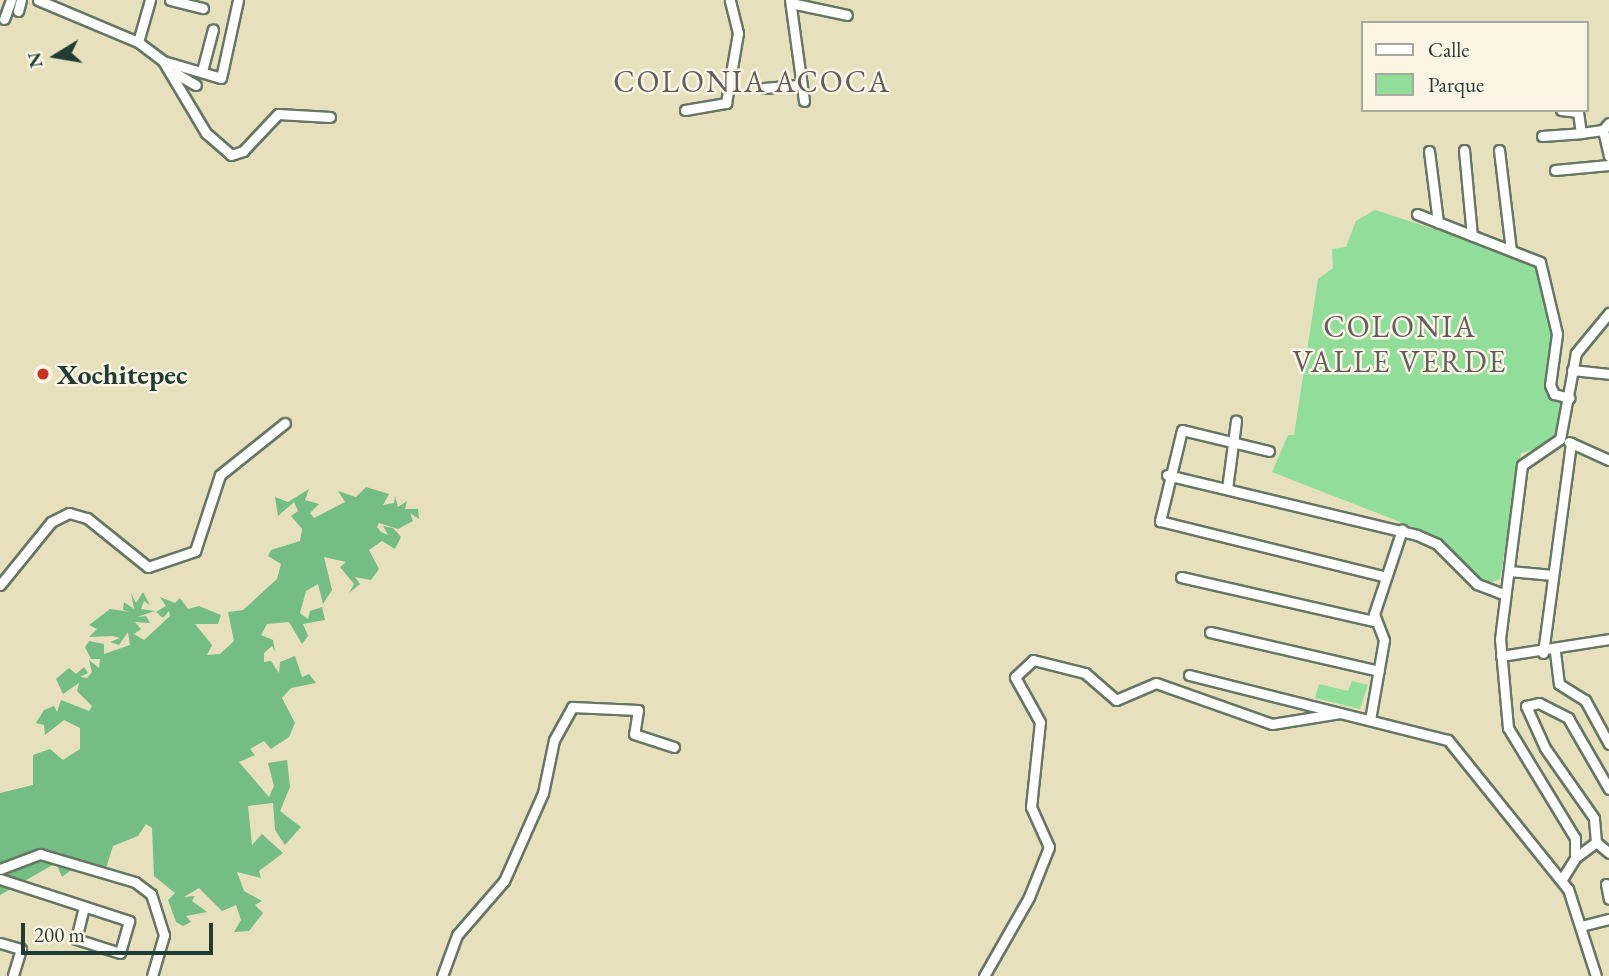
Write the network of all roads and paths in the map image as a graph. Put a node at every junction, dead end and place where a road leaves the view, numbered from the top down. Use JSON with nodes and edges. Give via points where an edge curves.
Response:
{"nodes":[{"id":1,"x":11,"y":0,"type":"edge"},
{"id":2,"x":21,"y":0,"type":"edge"},
{"id":3,"x":38,"y":0,"type":"edge"},
{"id":4,"x":150,"y":0,"type":"edge"},
{"id":5,"x":170,"y":0,"type":"edge"},
{"id":6,"x":238,"y":0,"type":"edge"},
{"id":7,"x":730,"y":0,"type":"edge"},
{"id":8,"x":790,"y":2,"type":"edge"},
{"id":9,"x":203,"y":8,"type":"dead end"},
{"id":10,"x":19,"y":11,"type":"dead end"},
{"id":11,"x":847,"y":15,"type":"dead end"},
{"id":12,"x":4,"y":19,"type":"dead end"},
{"id":13,"x":213,"y":29,"type":"dead end"},
{"id":14,"x":138,"y":42,"type":"junction"},
{"id":15,"x":163,"y":61,"type":"junction"},
{"id":16,"x":202,"y":71,"type":"junction"},
{"id":17,"x":173,"y":72,"type":"junction"},
{"id":18,"x":196,"y":85,"type":"dead end"},
{"id":19,"x":802,"y":85,"type":"junction"},
{"id":20,"x":764,"y":88,"type":"dead end"},
{"id":21,"x":804,"y":101,"type":"dead end"},
{"id":22,"x":685,"y":110,"type":"dead end"},
{"id":23,"x":1578,"y":112,"type":"edge"},
{"id":24,"x":330,"y":117,"type":"dead end"},
{"id":25,"x":1607,"y":125,"type":"edge"},
{"id":26,"x":1581,"y":133,"type":"junction"},
{"id":27,"x":1542,"y":135,"type":"dead end"},
{"id":28,"x":1464,"y":150,"type":"dead end"},
{"id":29,"x":1499,"y":150,"type":"dead end"},
{"id":30,"x":1429,"y":151,"type":"dead end"},
{"id":31,"x":1609,"y":156,"type":"edge"},
{"id":32,"x":1609,"y":164,"type":"edge"},
{"id":33,"x":1555,"y":170,"type":"dead end"},
{"id":34,"x":1418,"y":214,"type":"dead end"},
{"id":35,"x":1438,"y":222,"type":"junction"},
{"id":36,"x":1472,"y":236,"type":"junction"},
{"id":37,"x":1511,"y":250,"type":"junction"},
{"id":38,"x":1609,"y":313,"type":"edge"},
{"id":39,"x":1572,"y":370,"type":"junction"},
{"id":40,"x":1609,"y":374,"type":"edge"},
{"id":41,"x":1570,"y":398,"type":"junction"},
{"id":42,"x":1236,"y":421,"type":"dead end"},
{"id":43,"x":285,"y":423,"type":"dead end"},
{"id":44,"x":1560,"y":439,"type":"junction"},
{"id":45,"x":1237,"y":442,"type":"junction"},
{"id":46,"x":1572,"y":443,"type":"junction"},
{"id":47,"x":1269,"y":451,"type":"dead end"},
{"id":48,"x":1609,"y":460,"type":"edge"},
{"id":49,"x":1167,"y":475,"type":"junction"},
{"id":50,"x":1227,"y":489,"type":"junction"},
{"id":51,"x":1402,"y":530,"type":"junction"},
{"id":52,"x":1508,"y":571,"type":"junction"},
{"id":53,"x":1553,"y":575,"type":"junction"},
{"id":54,"x":1181,"y":577,"type":"dead end"},
{"id":55,"x":1385,"y":577,"type":"junction"},
{"id":56,"x":0,"y":585,"type":"edge"},
{"id":57,"x":1505,"y":595,"type":"junction"},
{"id":58,"x":1373,"y":621,"type":"junction"},
{"id":59,"x":1210,"y":632,"type":"dead end"},
{"id":60,"x":1609,"y":639,"type":"edge"},
{"id":61,"x":1555,"y":652,"type":"junction"},
{"id":62,"x":1543,"y":653,"type":"junction"},
{"id":63,"x":1501,"y":656,"type":"junction"},
{"id":64,"x":1379,"y":671,"type":"junction"},
{"id":65,"x":1189,"y":675,"type":"dead end"},
{"id":66,"x":1340,"y":713,"type":"junction"},
{"id":67,"x":1370,"y":720,"type":"junction"},
{"id":68,"x":1598,"y":726,"type":"junction"},
{"id":69,"x":1609,"y":726,"type":"edge"},
{"id":70,"x":1609,"y":744,"type":"edge"},
{"id":71,"x":674,"y":747,"type":"dead end"},
{"id":72,"x":1609,"y":789,"type":"edge"},
{"id":73,"x":1596,"y":842,"type":"junction"},
{"id":74,"x":1609,"y":853,"type":"edge"},
{"id":75,"x":1575,"y":858,"type":"junction"},
{"id":76,"x":0,"y":869,"type":"edge"},
{"id":77,"x":0,"y":879,"type":"edge"},
{"id":78,"x":1562,"y":879,"type":"junction"},
{"id":79,"x":1606,"y":884,"type":"dead end"},
{"id":80,"x":1609,"y":899,"type":"edge"},
{"id":81,"x":83,"y":908,"type":"junction"},
{"id":82,"x":1609,"y":919,"type":"edge"},
{"id":83,"x":1581,"y":926,"type":"junction"},
{"id":84,"x":0,"y":943,"type":"edge"},
{"id":85,"x":13,"y":976,"type":"edge"},
{"id":86,"x":152,"y":976,"type":"edge"},
{"id":87,"x":442,"y":976,"type":"edge"},
{"id":88,"x":984,"y":976,"type":"edge"},
{"id":89,"x":1596,"y":976,"type":"edge"}],
"edges":[{"from":1,"to":12,"type":"street"},
{"from":2,"to":10,"type":"street"},
{"from":3,"to":14,"type":"street"},
{"from":4,"to":14,"type":"street"},
{"from":5,"to":9,"type":"street"},
{"from":6,"to":16,"type":"street","via":[[223,75],[217,79]]},
{"from":7,"to":22,"type":"street","via":[[738,33],[726,103]]},
{"from":8,"to":11,"type":"street"},
{"from":8,"to":19,"type":"street"},
{"from":13,"to":16,"type":"street"},
{"from":14,"to":15,"type":"street"},
{"from":15,"to":16,"type":"street"},
{"from":15,"to":17,"type":"street"},
{"from":17,"to":18,"type":"street"},
{"from":17,"to":24,"type":"street","via":[[206,133],[231,155],[243,152],[278,114]]},
{"from":19,"to":20,"type":"street"},
{"from":19,"to":21,"type":"street"},
{"from":23,"to":26,"type":"street"},
{"from":25,"to":26,"type":"street"},
{"from":25,"to":31,"type":"street"},
{"from":26,"to":27,"type":"street"},
{"from":28,"to":36,"type":"street"},
{"from":29,"to":37,"type":"street"},
{"from":30,"to":35,"type":"street"},
{"from":32,"to":33,"type":"street"},
{"from":34,"to":35,"type":"street"},
{"from":35,"to":36,"type":"street"},
{"from":36,"to":37,"type":"street"},
{"from":37,"to":41,"type":"street","via":[[1541,262],[1557,334],[1550,385],[1554,394]]},
{"from":38,"to":39,"type":"street","via":[[1581,343]]},
{"from":39,"to":40,"type":"street"},
{"from":39,"to":41,"type":"street"},
{"from":41,"to":44,"type":"street"},
{"from":42,"to":45,"type":"street"},
{"from":43,"to":56,"type":"street","via":[[220,475],[195,551],[148,567],[88,518],[69,513],[51,522]]},
{"from":44,"to":46,"type":"street"},
{"from":44,"to":52,"type":"street","via":[[1522,465]]},
{"from":45,"to":47,"type":"street"},
{"from":45,"to":49,"type":"street","via":[[1180,432]]},
{"from":45,"to":50,"type":"street"},
{"from":46,"to":48,"type":"street"},
{"from":46,"to":53,"type":"street"},
{"from":49,"to":50,"type":"street"},
{"from":49,"to":55,"type":"street","via":[[1158,514],[1165,525]]},
{"from":50,"to":51,"type":"street"},
{"from":51,"to":55,"type":"street"},
{"from":51,"to":57,"type":"street","via":[[1437,544],[1477,584]]},
{"from":52,"to":53,"type":"street"},
{"from":52,"to":57,"type":"street"},
{"from":53,"to":62,"type":"street"},
{"from":54,"to":58,"type":"street"},
{"from":55,"to":58,"type":"street"},
{"from":57,"to":63,"type":"street"},
{"from":58,"to":64,"type":"street","via":[[1384,640]]},
{"from":59,"to":64,"type":"street"},
{"from":60,"to":61,"type":"street"},
{"from":61,"to":62,"type":"street"},
{"from":61,"to":68,"type":"street","via":[[1559,684],[1585,700]]},
{"from":62,"to":63,"type":"street"},
{"from":63,"to":75,"type":"street","via":[[1508,728],[1570,827]]},
{"from":64,"to":67,"type":"street"},
{"from":65,"to":66,"type":"street"},
{"from":66,"to":67,"type":"street"},
{"from":66,"to":88,"type":"street","via":[[1272,724],[1156,683],[1116,701],[1085,673],[1033,660],[1015,677],[1040,722],[1031,807],[1049,847],[1029,897]]},
{"from":67,"to":78,"type":"street","via":[[1448,740]]},
{"from":68,"to":69,"type":"street"},
{"from":68,"to":70,"type":"street"},
{"from":71,"to":87,"type":"street","via":[[634,734],[638,710],[572,707],[554,740],[543,793],[503,881],[457,935]]},
{"from":72,"to":73,"type":"street","via":[[1568,718],[1539,703],[1526,706],[1545,748],[1594,818]]},
{"from":73,"to":74,"type":"street"},
{"from":73,"to":75,"type":"street"},
{"from":75,"to":78,"type":"street"},
{"from":76,"to":86,"type":"street","via":[[40,854],[135,882],[151,894],[164,934]]},
{"from":77,"to":81,"type":"street"},
{"from":78,"to":83,"type":"street"},
{"from":79,"to":80,"type":"street"},
{"from":81,"to":81,"type":"street","via":[[76,939],[120,953],[129,920]]},
{"from":82,"to":83,"type":"street"},
{"from":83,"to":89,"type":"street"},
{"from":84,"to":85,"type":"street","via":[[21,949]]}]}
